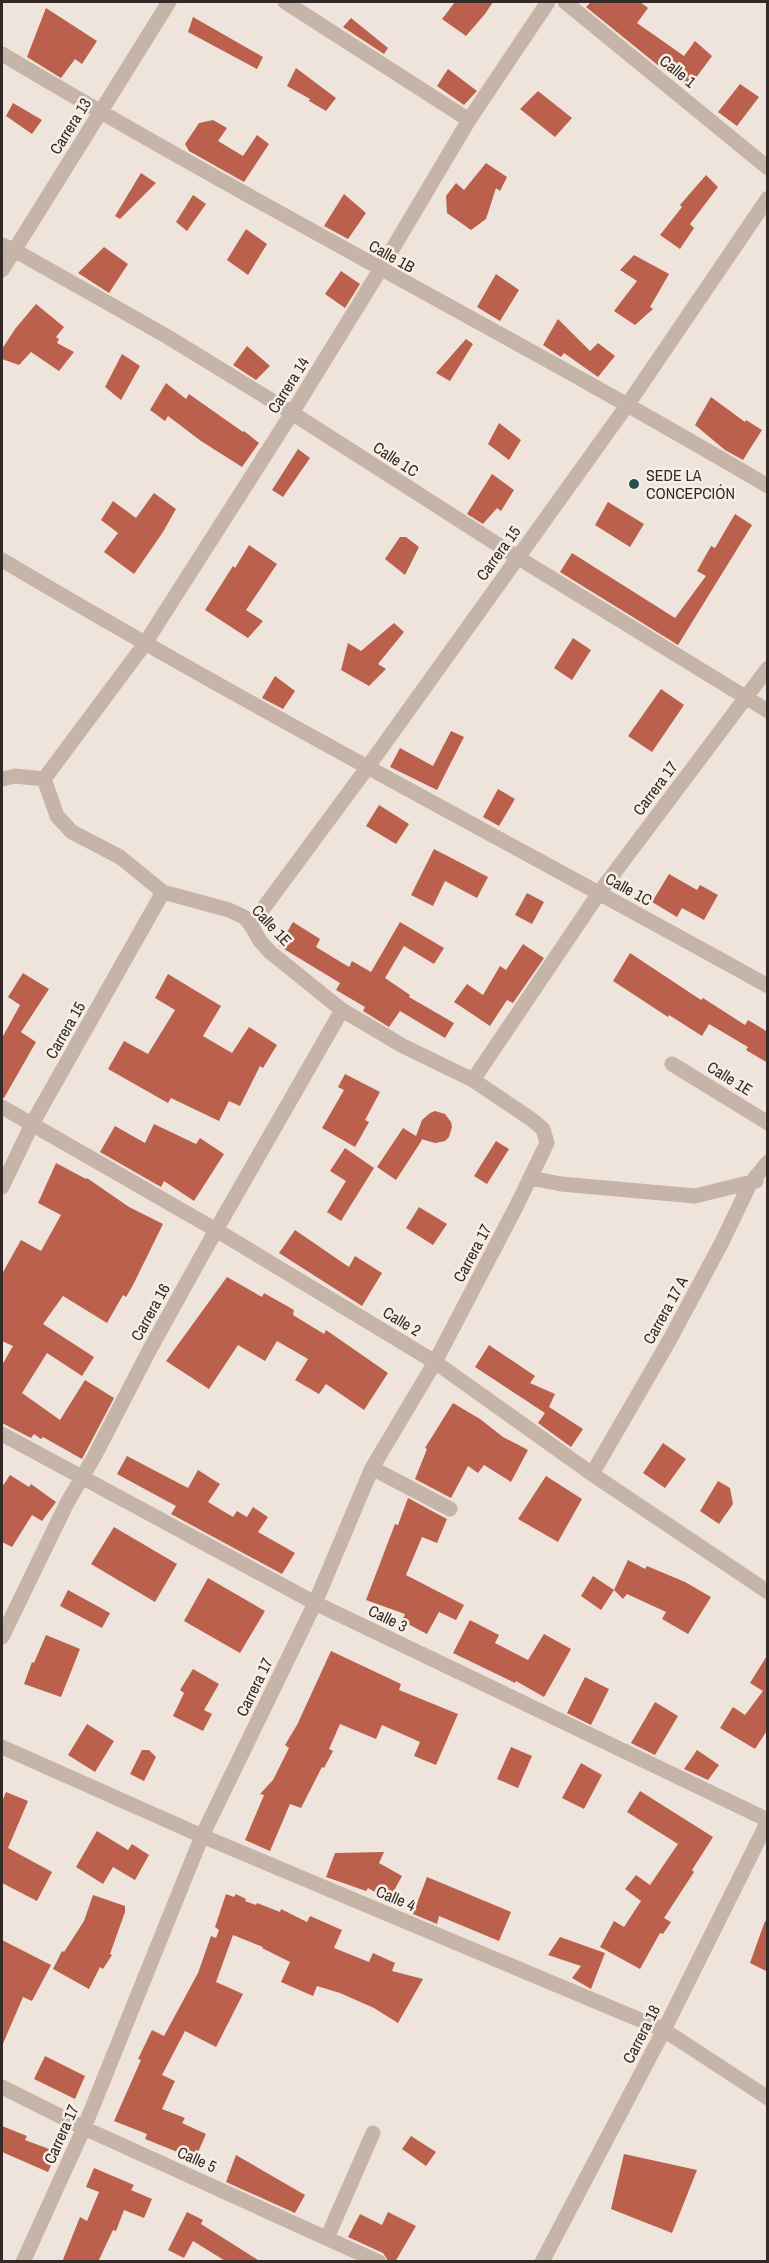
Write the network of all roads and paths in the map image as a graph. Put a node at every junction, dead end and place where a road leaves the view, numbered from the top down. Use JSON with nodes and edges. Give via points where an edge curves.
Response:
{"nodes":[{"id":1,"x":169,"y":2,"type":"edge"},
{"id":2,"x":285,"y":2,"type":"edge"},
{"id":3,"x":548,"y":2,"type":"edge"},
{"id":4,"x":565,"y":2,"type":"edge"},
{"id":5,"x":2,"y":54,"type":"edge"},
{"id":6,"x":100,"y":113,"type":"junction"},
{"id":7,"x":469,"y":120,"type":"junction"},
{"id":8,"x":768,"y":168,"type":"edge"},
{"id":9,"x":768,"y":198,"type":"edge"},
{"id":10,"x":8,"y":248,"type":"edge"},
{"id":11,"x":2,"y":270,"type":"edge"},
{"id":12,"x":380,"y":270,"type":"junction"},
{"id":13,"x":628,"y":404,"type":"junction"},
{"id":14,"x":292,"y":413,"type":"junction"},
{"id":15,"x":768,"y":486,"type":"edge"},
{"id":16,"x":517,"y":557,"type":"junction"},
{"id":17,"x":2,"y":560,"type":"edge"},
{"id":18,"x":144,"y":645,"type":"junction"},
{"id":19,"x":768,"y":668,"type":"edge"},
{"id":20,"x":745,"y":696,"type":"junction"},
{"id":21,"x":768,"y":711,"type":"edge"},
{"id":22,"x":367,"y":768,"type":"junction"},
{"id":23,"x":2,"y":779,"type":"edge"},
{"id":24,"x":44,"y":779,"type":"junction"},
{"id":25,"x":163,"y":892,"type":"junction"},
{"id":26,"x":599,"y":893,"type":"junction"},
{"id":27,"x":251,"y":925,"type":"junction"},
{"id":28,"x":768,"y":986,"type":"edge"},
{"id":29,"x":342,"y":1010,"type":"junction"},
{"id":30,"x":672,"y":1064,"type":"dead end"},
{"id":31,"x":473,"y":1080,"type":"junction"},
{"id":32,"x":2,"y":1107,"type":"edge"},
{"id":33,"x":768,"y":1123,"type":"edge"},
{"id":34,"x":32,"y":1124,"type":"junction"},
{"id":35,"x":547,"y":1143,"type":"joint"},
{"id":36,"x":768,"y":1162,"type":"edge"},
{"id":37,"x":768,"y":1176,"type":"edge"},
{"id":38,"x":531,"y":1178,"type":"junction"},
{"id":39,"x":750,"y":1184,"type":"junction"},
{"id":40,"x":2,"y":1187,"type":"edge"},
{"id":41,"x":216,"y":1230,"type":"junction"},
{"id":42,"x":435,"y":1362,"type":"junction"},
{"id":43,"x":2,"y":1434,"type":"edge"},
{"id":44,"x":372,"y":1468,"type":"junction"},
{"id":45,"x":591,"y":1474,"type":"junction"},
{"id":46,"x":81,"y":1477,"type":"junction"},
{"id":47,"x":450,"y":1509,"type":"dead end"},
{"id":48,"x":768,"y":1592,"type":"edge"},
{"id":49,"x":315,"y":1603,"type":"junction"},
{"id":50,"x":2,"y":1637,"type":"edge"},
{"id":51,"x":2,"y":1747,"type":"edge"},
{"id":52,"x":768,"y":1821,"type":"edge"},
{"id":53,"x":202,"y":1836,"type":"junction"},
{"id":54,"x":664,"y":2030,"type":"junction"},
{"id":55,"x":2,"y":2087,"type":"edge"},
{"id":56,"x":768,"y":2098,"type":"edge"},
{"id":57,"x":84,"y":2128,"type":"junction"},
{"id":58,"x":373,"y":2133,"type":"dead end"},
{"id":59,"x":327,"y":2238,"type":"junction"},
{"id":60,"x":23,"y":2262,"type":"edge"},
{"id":61,"x":379,"y":2262,"type":"edge"},
{"id":62,"x":542,"y":2262,"type":"edge"}],
"edges":[{"from":1,"to":6,"type":"street","name":"Carrera 13"},
{"from":2,"to":7,"type":"street"},
{"from":3,"to":7,"type":"street","name":"Carrera 14"},
{"from":4,"to":8,"type":"street","name":"Calle 1"},
{"from":5,"to":6,"type":"street","name":"Calle 1B"},
{"from":6,"to":10,"type":"street","name":"Carrera 13"},
{"from":6,"to":12,"type":"street","name":"Calle 1B"},
{"from":7,"to":12,"type":"street","name":"Carrera 14"},
{"from":9,"to":13,"type":"street","name":"Carrera 15"},
{"from":10,"to":11,"type":"street","name":"Carrera 13"},
{"from":10,"to":14,"type":"street","name":"Calle 1C","via":[[168,337]]},
{"from":12,"to":13,"type":"street","name":"Calle 1B"},
{"from":12,"to":14,"type":"street","name":"Carrera 14"},
{"from":13,"to":15,"type":"street","name":"Calle 1B"},
{"from":13,"to":16,"type":"street","name":"Carrera 15"},
{"from":14,"to":16,"type":"street","name":"Calle 1C"},
{"from":14,"to":18,"type":"street","name":"Carrera 14"},
{"from":16,"to":20,"type":"street","name":"Calle 1C"},
{"from":16,"to":22,"type":"street","name":"Carrera 15"},
{"from":17,"to":18,"type":"street","name":"Calle 1C"},
{"from":18,"to":22,"type":"street","name":"Calle 1C"},
{"from":18,"to":24,"type":"street","name":"Carrera 14"},
{"from":19,"to":20,"type":"street","name":"Carrera 17"},
{"from":20,"to":21,"type":"street","name":"Calle 1C"},
{"from":20,"to":26,"type":"street","name":"Carrera 17"},
{"from":22,"to":26,"type":"street","name":"Calle 1C"},
{"from":22,"to":27,"type":"street","name":"Carrera 15"},
{"from":23,"to":24,"type":"street"},
{"from":24,"to":25,"type":"street","name":"Calle 1E","via":[[62,824],[120,857]]},
{"from":25,"to":27,"type":"street","name":"Calle 1E","via":[[230,910]]},
{"from":25,"to":34,"type":"street","name":"Carrera 15"},
{"from":26,"to":28,"type":"street","name":"Calle 1C"},
{"from":26,"to":31,"type":"street","name":"Carrera 17"},
{"from":27,"to":29,"type":"street","name":"Calle 1E","via":[[270,952]]},
{"from":29,"to":31,"type":"street","name":"Calle 1E","via":[[403,1046]]},
{"from":29,"to":41,"type":"street","name":"Carrera 16"},
{"from":30,"to":33,"type":"street","name":"Calle 1E"},
{"from":31,"to":35,"type":"street","name":"Calle 1E","via":[[543,1129]]},
{"from":32,"to":34,"type":"street","name":"Calle 2"},
{"from":34,"to":40,"type":"street","name":"Carrera 15"},
{"from":34,"to":41,"type":"street","name":"Calle 2"},
{"from":35,"to":38,"type":"street","name":"Carrera 17"},
{"from":36,"to":39,"type":"street","name":"Carrera 17 A"},
{"from":37,"to":39,"type":"street"},
{"from":38,"to":39,"type":"street","via":[[695,1196]]},
{"from":38,"to":42,"type":"street","name":"Carrera 17"},
{"from":39,"to":45,"type":"street","name":"Carrera 17 A","via":[[669,1341]]},
{"from":41,"to":42,"type":"street","name":"Calle 2"},
{"from":41,"to":46,"type":"street","name":"Carrera 16"},
{"from":42,"to":44,"type":"street","name":"Carrera 17"},
{"from":42,"to":45,"type":"street","name":"Calle 2"},
{"from":43,"to":46,"type":"street","name":"Calle 3"},
{"from":44,"to":47,"type":"street"},
{"from":44,"to":49,"type":"street","name":"Carrera 17"},
{"from":45,"to":48,"type":"street","name":"Calle 2"},
{"from":46,"to":49,"type":"street","name":"Calle 3"},
{"from":46,"to":50,"type":"street","name":"Carrera 16"},
{"from":49,"to":52,"type":"street","name":"Calle 3"},
{"from":49,"to":53,"type":"street","name":"Carrera 17"},
{"from":51,"to":53,"type":"street","name":"Calle 4"},
{"from":52,"to":54,"type":"street","name":"Carrera 18"},
{"from":53,"to":54,"type":"street","name":"Calle 4"},
{"from":53,"to":57,"type":"street","name":"Carrera 17"},
{"from":54,"to":56,"type":"street","name":"Calle 4"},
{"from":54,"to":62,"type":"street","name":"Carrera 18"},
{"from":55,"to":57,"type":"street","name":"Calle 5"},
{"from":57,"to":59,"type":"street","name":"Calle 5"},
{"from":57,"to":60,"type":"street","name":"Carrera 17"},
{"from":58,"to":59,"type":"street"},
{"from":59,"to":61,"type":"street","name":"Calle 5"}]}
